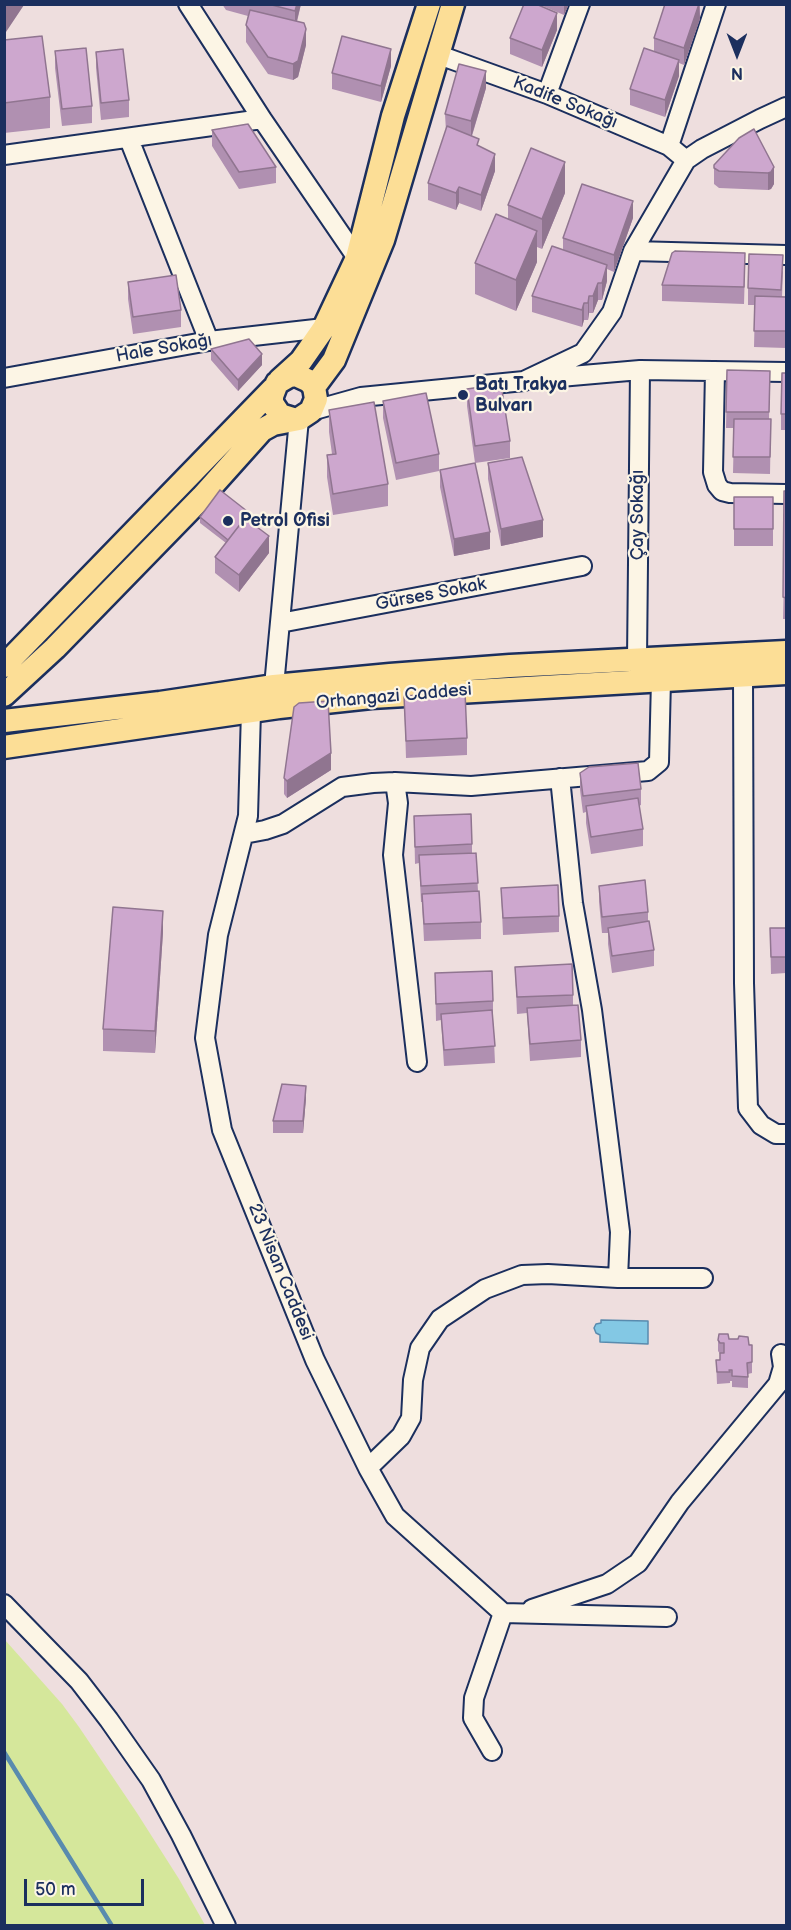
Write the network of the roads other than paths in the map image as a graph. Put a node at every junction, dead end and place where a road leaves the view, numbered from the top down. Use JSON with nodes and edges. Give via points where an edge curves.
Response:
{"nodes":[{"id":1,"x":188,"y":4,"type":"edge"},
{"id":2,"x":429,"y":4,"type":"edge"},
{"id":3,"x":453,"y":4,"type":"edge"},
{"id":4,"x":580,"y":4,"type":"edge"},
{"id":5,"x":716,"y":4,"type":"edge"},
{"id":6,"x":439,"y":55,"type":"junction"},
{"id":7,"x":548,"y":94,"type":"junction"},
{"id":8,"x":786,"y":108,"type":"edge"},
{"id":9,"x":262,"y":119,"type":"junction"},
{"id":10,"x":129,"y":139,"type":"junction"},
{"id":11,"x":669,"y":146,"type":"junction"},
{"id":12,"x":4,"y":154,"type":"edge"},
{"id":13,"x":686,"y":160,"type":"junction"},
{"id":14,"x":633,"y":251,"type":"junction"},
{"id":15,"x":786,"y":255,"type":"edge"},
{"id":16,"x":357,"y":258,"type":"junction"},
{"id":17,"x":324,"y":328,"type":"junction"},
{"id":18,"x":209,"y":341,"type":"junction"},
{"id":19,"x":640,"y":370,"type":"junction"},
{"id":20,"x":715,"y":371,"type":"junction"},
{"id":21,"x":786,"y":372,"type":"edge"},
{"id":22,"x":4,"y":378,"type":"edge"},
{"id":23,"x":524,"y":381,"type":"junction"},
{"id":24,"x":275,"y":386,"type":"junction"},
{"id":25,"x":307,"y":406,"type":"junction"},
{"id":26,"x":786,"y":494,"type":"edge"},
{"id":27,"x":582,"y":566,"type":"dead end"},
{"id":28,"x":280,"y":623,"type":"junction"},
{"id":29,"x":786,"y":652,"type":"edge"},
{"id":30,"x":637,"y":659,"type":"junction"},
{"id":31,"x":4,"y":666,"type":"edge"},
{"id":32,"x":33,"y":668,"type":"junction"},
{"id":33,"x":786,"y":673,"type":"edge"},
{"id":34,"x":743,"y":675,"type":"junction"},
{"id":35,"x":662,"y":680,"type":"junction"},
{"id":36,"x":274,"y":686,"type":"junction"},
{"id":37,"x":4,"y":695,"type":"edge"},
{"id":38,"x":251,"y":711,"type":"junction"},
{"id":39,"x":48,"y":716,"type":"junction"},
{"id":40,"x":4,"y":721,"type":"edge"},
{"id":41,"x":4,"y":747,"type":"edge"},
{"id":42,"x":560,"y":778,"type":"junction"},
{"id":43,"x":395,"y":782,"type":"junction"},
{"id":44,"x":244,"y":834,"type":"junction"},
{"id":45,"x":417,"y":1062,"type":"dead end"},
{"id":46,"x":786,"y":1134,"type":"edge"},
{"id":47,"x":618,"y":1278,"type":"junction"},
{"id":48,"x":703,"y":1278,"type":"dead end"},
{"id":49,"x":781,"y":1354,"type":"dead end"},
{"id":50,"x":368,"y":1468,"type":"junction"},
{"id":51,"x":4,"y":1604,"type":"edge"},
{"id":52,"x":511,"y":1613,"type":"junction"},
{"id":53,"x":667,"y":1617,"type":"dead end"},
{"id":54,"x":492,"y":1751,"type":"dead end"},
{"id":55,"x":226,"y":1926,"type":"edge"}],
"edges":[{"from":1,"to":9,"type":"street"},
{"from":2,"to":16,"type":"main road","via":[[393,116]]},
{"from":3,"to":6,"type":"main road"},
{"from":4,"to":7,"type":"street"},
{"from":5,"to":11,"type":"street"},
{"from":6,"to":7,"type":"street","name":"Kadife Sokağı"},
{"from":6,"to":25,"type":"main road","via":[[383,240],[334,360]]},
{"from":7,"to":11,"type":"street","name":"Kadife Sokağı"},
{"from":8,"to":13,"type":"street","via":[[760,118]]},
{"from":9,"to":10,"type":"street"},
{"from":9,"to":16,"type":"street"},
{"from":10,"to":12,"type":"street"},
{"from":10,"to":18,"type":"street"},
{"from":11,"to":13,"type":"street","name":"Kadife Sokağı"},
{"from":13,"to":14,"type":"street"},
{"from":14,"to":15,"type":"street"},
{"from":14,"to":23,"type":"street","via":[[612,312],[583,353]]},
{"from":16,"to":17,"type":"main road"},
{"from":17,"to":18,"type":"street","name":"Hale Sokağı"},
{"from":17,"to":24,"type":"main road","via":[[301,361]]},
{"from":18,"to":22,"type":"street","name":"Hale Sokağı"},
{"from":19,"to":20,"type":"street"},
{"from":19,"to":23,"type":"street"},
{"from":19,"to":30,"type":"street","name":"Çay Sokağı"},
{"from":20,"to":21,"type":"street"},
{"from":20,"to":26,"type":"street","via":[[713,472],[717,485],[730,493]]},
{"from":23,"to":25,"type":"street"},
{"from":24,"to":25,"type":"main road","via":[[272,403],[286,418]]},
{"from":24,"to":25,"type":"main road","via":[[289,376],[309,381]]},
{"from":24,"to":31,"type":"main road"},
{"from":25,"to":28,"type":"street"},
{"from":25,"to":32,"type":"main road","via":[[262,430],[202,497]]},
{"from":27,"to":28,"type":"street","name":"Gürses Sokak"},
{"from":28,"to":36,"type":"street"},
{"from":29,"to":30,"type":"main road","name":"Orhangazi Caddesi"},
{"from":30,"to":36,"type":"main road","name":"Orhangazi Caddesi"},
{"from":32,"to":37,"type":"main road"},
{"from":32,"to":39,"type":"main road","via":[[23,694],[25,704]]},
{"from":33,"to":34,"type":"main road","name":"Orhangazi Caddesi"},
{"from":34,"to":35,"type":"main road","name":"Orhangazi Caddesi"},
{"from":34,"to":46,"type":"street","via":[[748,1108],[761,1125],[776,1134]]},
{"from":35,"to":38,"type":"main road","name":"Orhangazi Caddesi","via":[[382,696]]},
{"from":35,"to":42,"type":"street","via":[[659,762],[648,771]]},
{"from":36,"to":39,"type":"main road","name":"Orhangazi Caddesi"},
{"from":38,"to":41,"type":"main road","name":"Orhangazi Caddesi"},
{"from":38,"to":44,"type":"street","name":"23 Nisan Caddesi"},
{"from":39,"to":40,"type":"main road","name":"Orhangazi Caddesi"},
{"from":42,"to":43,"type":"street","via":[[471,786]]},
{"from":42,"to":47,"type":"street","via":[[573,903],[592,1010],[620,1232]]},
{"from":43,"to":44,"type":"street","via":[[342,787],[283,824]]},
{"from":43,"to":45,"type":"street","via":[[398,803],[393,855]]},
{"from":44,"to":50,"type":"street","name":"23 Nisan Caddesi","via":[[218,935],[205,1038],[222,1130],[315,1360]]},
{"from":47,"to":48,"type":"street"},
{"from":47,"to":50,"type":"street","via":[[522,1275],[485,1289],[440,1319],[420,1348],[411,1418],[401,1436]]},
{"from":49,"to":52,"type":"street","via":[[783,1368],[778,1384],[680,1502],[638,1563],[607,1584]]},
{"from":50,"to":52,"type":"street","name":"23 Nisan Caddesi","via":[[396,1516]]},
{"from":51,"to":55,"type":"street","via":[[79,1681],[152,1780]]},
{"from":52,"to":53,"type":"street"},
{"from":52,"to":54,"type":"street","via":[[474,1698],[473,1719]]}]}
